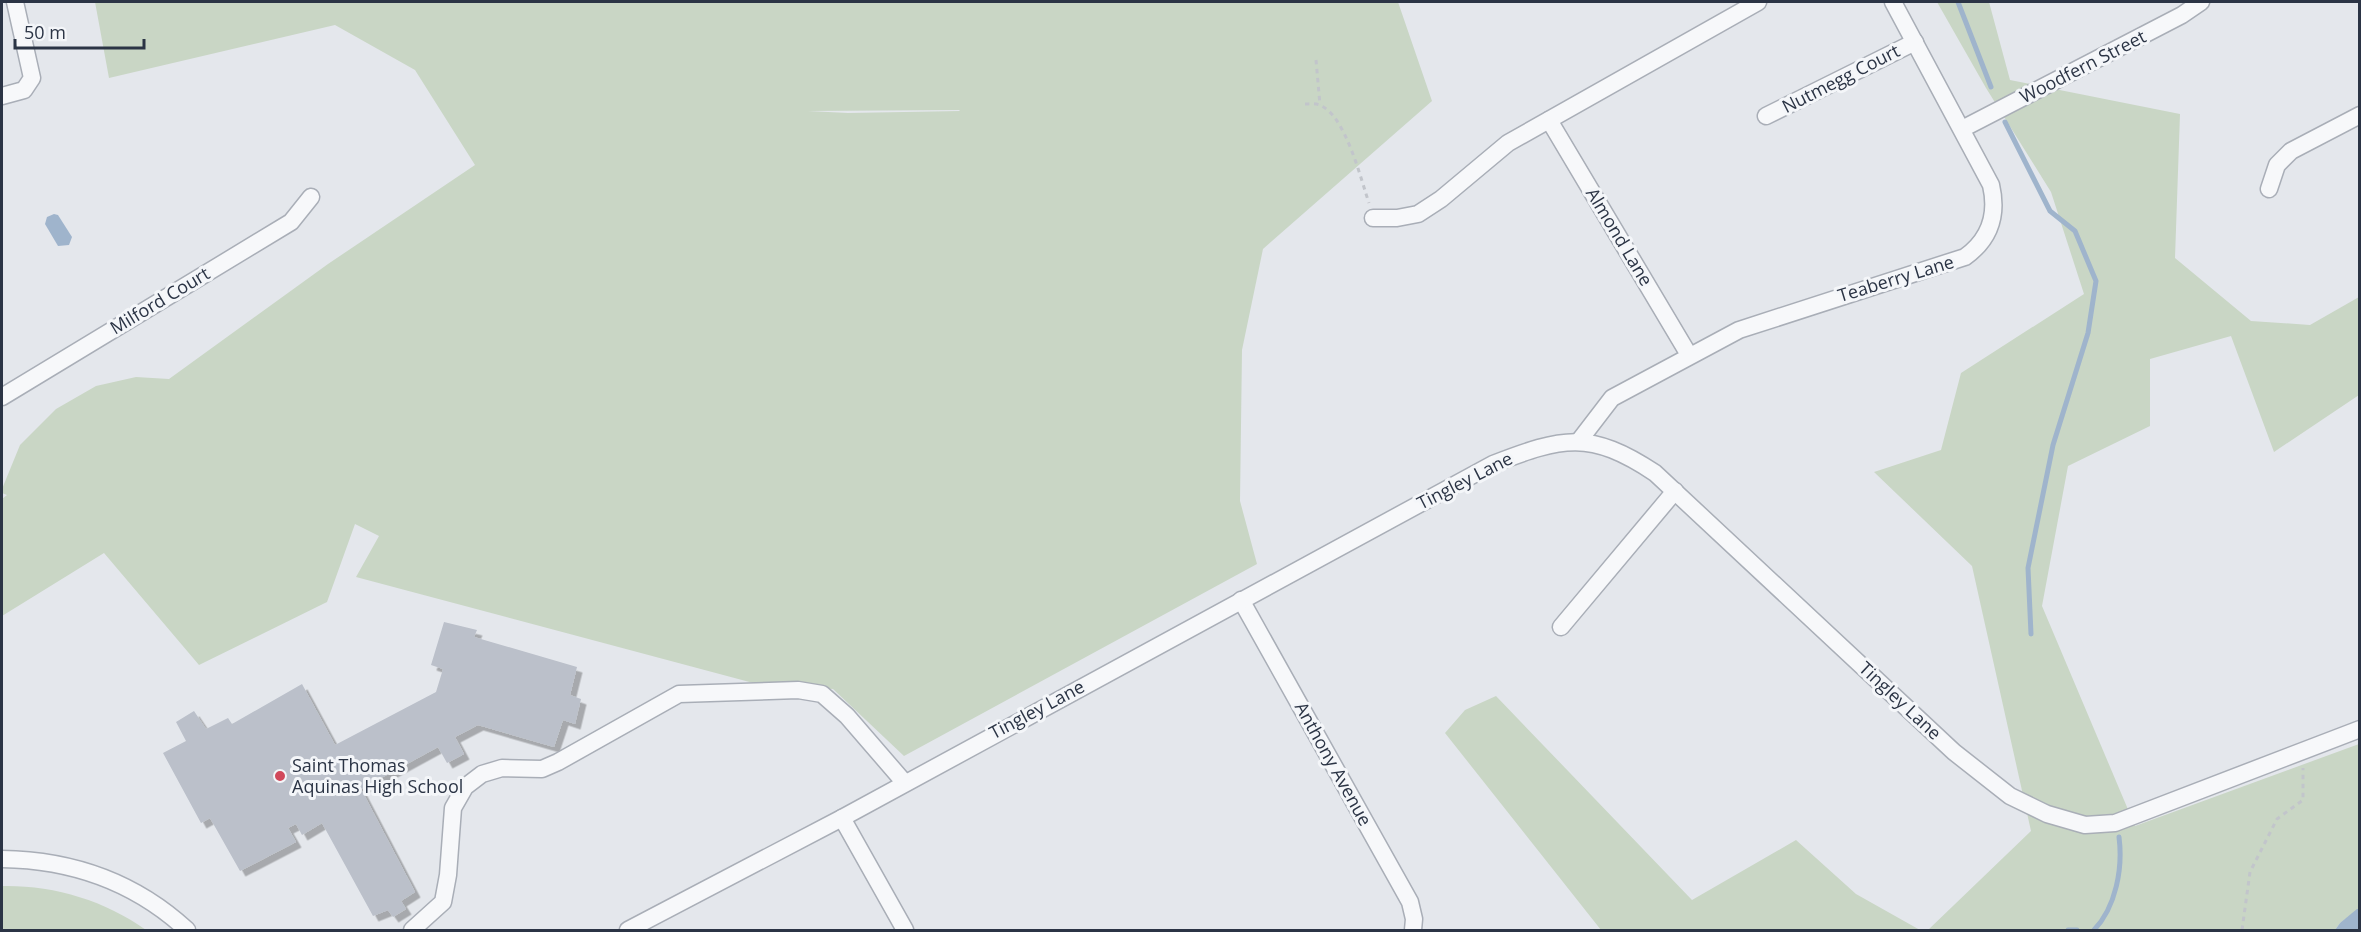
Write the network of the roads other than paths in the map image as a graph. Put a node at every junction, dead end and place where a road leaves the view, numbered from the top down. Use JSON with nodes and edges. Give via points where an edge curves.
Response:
{"nodes":[{"id":1,"x":15,"y":2,"type":"edge"},
{"id":2,"x":1758,"y":2,"type":"edge"},
{"id":3,"x":1893,"y":2,"type":"edge"},
{"id":4,"x":2201,"y":2,"type":"edge"},
{"id":5,"x":1915,"y":42,"type":"junction"},
{"id":6,"x":2,"y":96,"type":"edge"},
{"id":7,"x":2360,"y":115,"type":"edge"},
{"id":8,"x":1766,"y":116,"type":"dead end"},
{"id":9,"x":1549,"y":120,"type":"junction"},
{"id":10,"x":1962,"y":129,"type":"junction"},
{"id":11,"x":2269,"y":189,"type":"dead end"},
{"id":12,"x":311,"y":197,"type":"dead end"},
{"id":13,"x":1373,"y":218,"type":"road end"},
{"id":14,"x":1689,"y":355,"type":"junction"},
{"id":15,"x":2,"y":397,"type":"edge"},
{"id":16,"x":1579,"y":441,"type":"junction"},
{"id":17,"x":1675,"y":491,"type":"junction"},
{"id":18,"x":1241,"y":600,"type":"junction"},
{"id":19,"x":1561,"y":627,"type":"dead end"},
{"id":20,"x":2360,"y":729,"type":"edge"},
{"id":21,"x":904,"y":782,"type":"junction"},
{"id":22,"x":842,"y":818,"type":"junction"},
{"id":23,"x":2,"y":859,"type":"edge"},
{"id":24,"x":187,"y":930,"type":"edge"},
{"id":25,"x":412,"y":930,"type":"edge"},
{"id":26,"x":628,"y":930,"type":"edge"},
{"id":27,"x":905,"y":930,"type":"edge"},
{"id":28,"x":1413,"y":930,"type":"edge"}],
"edges":[{"from":1,"to":6,"type":"street","via":[[32,78],[24,90]]},
{"from":2,"to":9,"type":"street"},
{"from":3,"to":5,"type":"street","name":"Teaberry Lane"},
{"from":4,"to":10,"type":"street","name":"Woodfern Street"},
{"from":5,"to":8,"type":"street","name":"Nutmegg Court"},
{"from":5,"to":10,"type":"street","name":"Teaberry Lane"},
{"from":7,"to":11,"type":"street","via":[[2291,151],[2277,165]]},
{"from":9,"to":13,"type":"street","via":[[1508,143],[1418,214]]},
{"from":9,"to":14,"type":"street","name":"Almond Lane"},
{"from":10,"to":14,"type":"street","name":"Teaberry Lane","via":[[1987,174],[1994,197],[1990,228],[1975,249],[1965,257],[1739,330]]},
{"from":12,"to":15,"type":"street","name":"Milford Court","via":[[291,222]]},
{"from":14,"to":16,"type":"street","name":"Teaberry Lane","via":[[1612,398]]},
{"from":16,"to":17,"type":"street","name":"Tingley Lane","via":[[1618,451],[1655,473]]},
{"from":16,"to":18,"type":"street","name":"Tingley Lane","via":[[1530,450],[1493,464]]},
{"from":17,"to":19,"type":"street"},
{"from":17,"to":20,"type":"street","name":"Tingley Lane","via":[[1954,752],[2010,796],[2047,814],[2085,825],[2115,823]]},
{"from":18,"to":21,"type":"street","name":"Tingley Lane"},
{"from":18,"to":28,"type":"street","name":"Anthony Avenue","via":[[1410,902]]},
{"from":21,"to":22,"type":"street","name":"Tingley Lane"},
{"from":21,"to":25,"type":"street","via":[[847,716],[822,694],[798,690],[679,694],[542,769],[502,768],[482,774],[465,787],[453,808],[443,902]]},
{"from":22,"to":26,"type":"street","name":"Tingley Lane"},
{"from":22,"to":27,"type":"street"},
{"from":23,"to":24,"type":"street","via":[[60,864],[114,881],[153,903]]}]}
